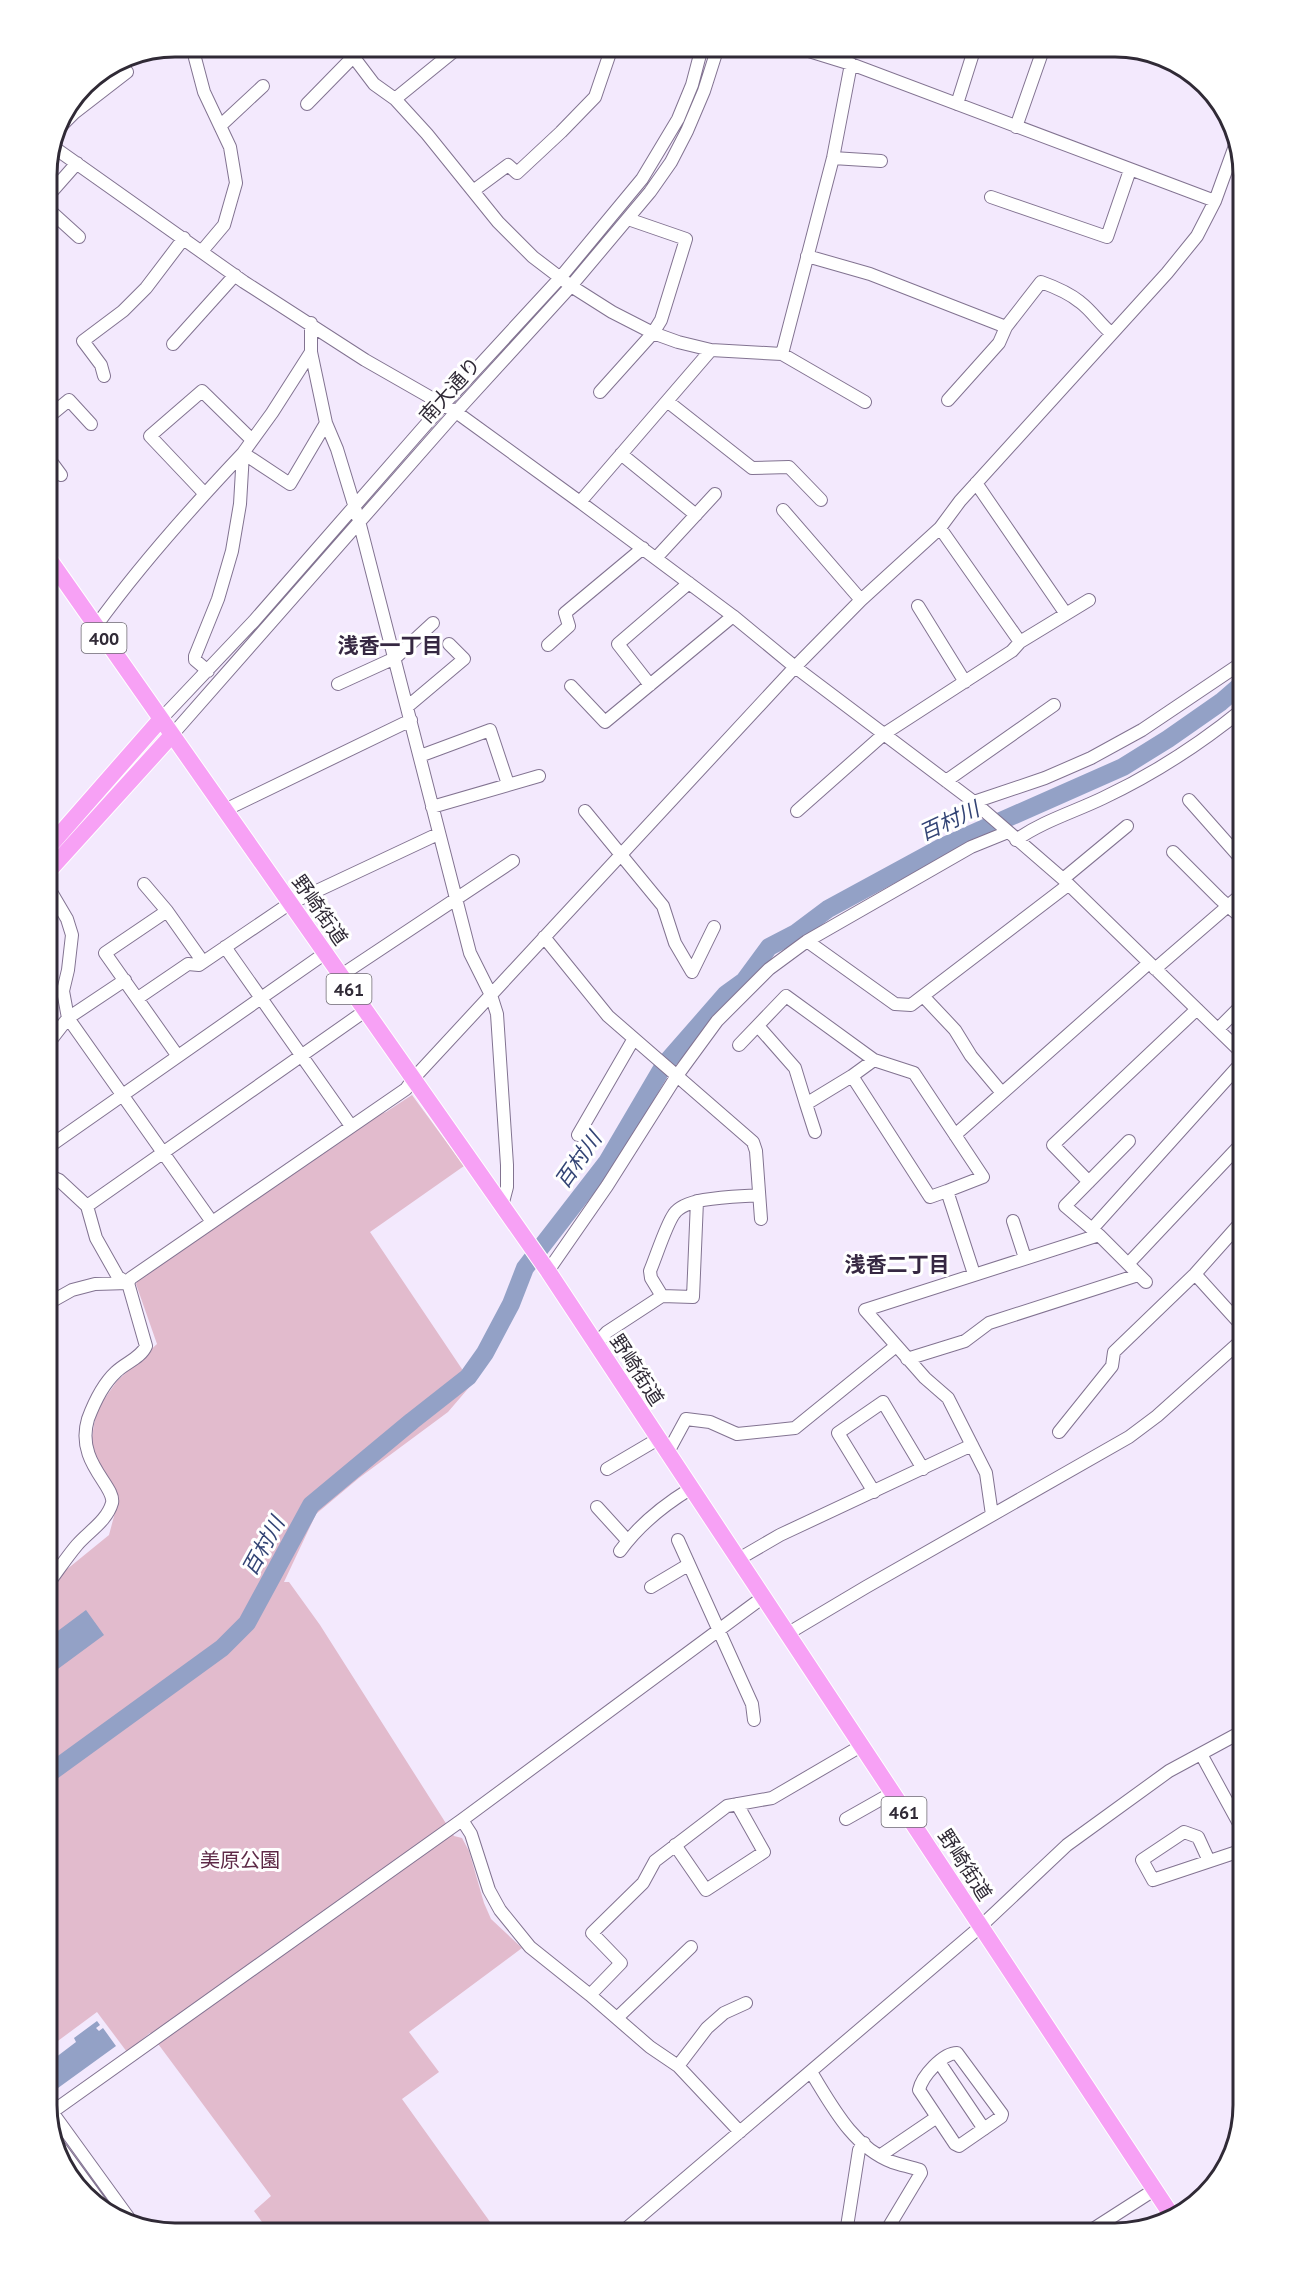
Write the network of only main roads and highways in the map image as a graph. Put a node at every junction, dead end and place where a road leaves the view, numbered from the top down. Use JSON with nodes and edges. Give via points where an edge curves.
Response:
{"nodes":[{"id":1,"x":57,"y":570,"type":"edge"},
{"id":2,"x":162,"y":719,"type":"junction"},
{"id":3,"x":172,"y":735,"type":"junction"},
{"id":4,"x":57,"y":831,"type":"edge"},
{"id":5,"x":57,"y":862,"type":"edge"},
{"id":6,"x":1166,"y":2211,"type":"edge"}],
"edges":[{"from":1,"to":2,"type":"highway","name":"野崎街道","number":"400"},
{"from":2,"to":3,"type":"highway","name":"野崎街道","number":"400"},
{"from":2,"to":4,"type":"highway"},
{"from":3,"to":5,"type":"highway"},
{"from":3,"to":6,"type":"highway","name":"野崎街道","number":"461","via":[[545,1267]]}]}
